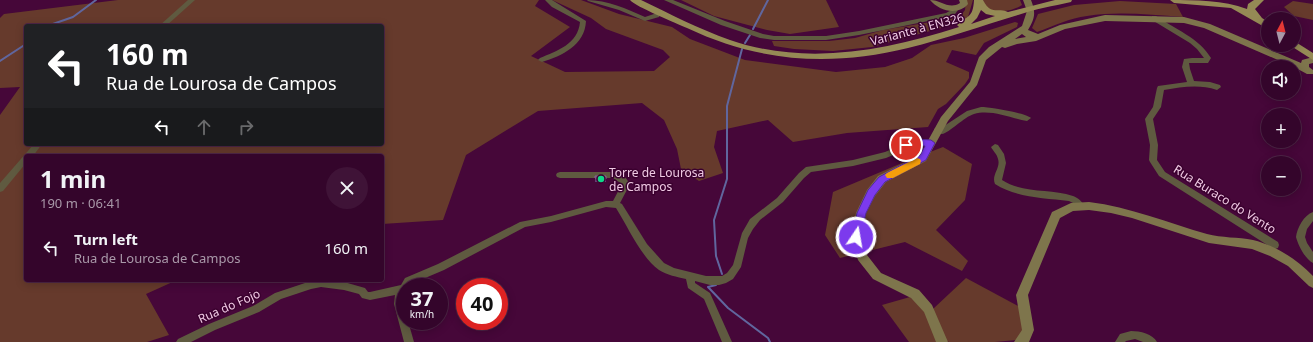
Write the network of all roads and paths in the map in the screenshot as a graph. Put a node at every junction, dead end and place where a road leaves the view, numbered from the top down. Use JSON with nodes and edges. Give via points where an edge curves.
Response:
{"nodes":[{"id":1,"x":192,"y":0,"type":"edge"},
{"id":2,"x":548,"y":0,"type":"edge"},
{"id":3,"x":590,"y":0,"type":"edge"},
{"id":4,"x":634,"y":0,"type":"edge"},
{"id":5,"x":667,"y":0,"type":"edge"},
{"id":6,"x":934,"y":0,"type":"edge"},
{"id":7,"x":963,"y":0,"type":"edge"},
{"id":8,"x":979,"y":0,"type":"edge"},
{"id":9,"x":1027,"y":0,"type":"edge"},
{"id":10,"x":1068,"y":0,"type":"edge"},
{"id":11,"x":1174,"y":0,"type":"edge"},
{"id":12,"x":1210,"y":0,"type":"edge"},
{"id":13,"x":1231,"y":0,"type":"edge"},
{"id":14,"x":1260,"y":0,"type":"edge"},
{"id":15,"x":663,"y":9,"type":"dead end"},
{"id":16,"x":955,"y":10,"type":"junction"},
{"id":17,"x":1024,"y":11,"type":"junction"},
{"id":18,"x":657,"y":15,"type":"dead end"},
{"id":19,"x":1154,"y":18,"type":"junction"},
{"id":20,"x":1259,"y":19,"type":"joint"},
{"id":21,"x":164,"y":24,"type":"edge"},
{"id":22,"x":1023,"y":29,"type":"junction"},
{"id":23,"x":1039,"y":37,"type":"junction"},
{"id":24,"x":934,"y":38,"type":"junction"},
{"id":25,"x":996,"y":47,"type":"junction"},
{"id":26,"x":1301,"y":52,"type":"edge"},
{"id":27,"x":542,"y":60,"type":"dead end"},
{"id":28,"x":1310,"y":64,"type":"edge"},
{"id":29,"x":1191,"y":83,"type":"junction"},
{"id":30,"x":1217,"y":87,"type":"dead end"},
{"id":31,"x":1027,"y":118,"type":"dead end"},
{"id":32,"x":938,"y":130,"type":"junction"},
{"id":33,"x":931,"y":143,"type":"junction"},
{"id":34,"x":36,"y":146,"type":"edge"},
{"id":35,"x":995,"y":147,"type":"dead end"},
{"id":36,"x":30,"y":154,"type":"edge"},
{"id":37,"x":24,"y":160,"type":"edge"},
{"id":38,"x":560,"y":175,"type":"dead end"},
{"id":39,"x":0,"y":188,"type":"edge"},
{"id":40,"x":615,"y":204,"type":"junction"},
{"id":41,"x":1081,"y":207,"type":"junction"},
{"id":42,"x":1313,"y":215,"type":"edge"},
{"id":43,"x":1274,"y":245,"type":"dead end"},
{"id":44,"x":1313,"y":259,"type":"edge"},
{"id":45,"x":690,"y":276,"type":"junction"},
{"id":46,"x":415,"y":278,"type":"edge"},
{"id":47,"x":1313,"y":283,"type":"edge"},
{"id":48,"x":396,"y":290,"type":"edge"},
{"id":49,"x":406,"y":330,"type":"edge"},
{"id":50,"x":181,"y":342,"type":"edge"},
{"id":51,"x":409,"y":342,"type":"edge"},
{"id":52,"x":727,"y":342,"type":"edge"},
{"id":53,"x":942,"y":342,"type":"edge"},
{"id":54,"x":1020,"y":342,"type":"edge"},
{"id":55,"x":1120,"y":342,"type":"edge"},
{"id":56,"x":1152,"y":342,"type":"edge"}],
"edges":[{"from":1,"to":21,"type":"street"},
{"from":2,"to":27,"type":"street","via":[[578,17],[584,26],[564,51]]},
{"from":3,"to":18,"type":"street","via":[[645,19]]},
{"from":4,"to":24,"type":"main road","name":"Variante à EN326","via":[[729,42],[786,55],[845,57],[894,49]]},
{"from":5,"to":15,"type":"street"},
{"from":5,"to":16,"type":"street","via":[[723,23],[774,38],[826,38],[859,33],[948,15]]},
{"from":6,"to":16,"type":"street","via":[[946,8]]},
{"from":7,"to":16,"type":"street","via":[[964,4]]},
{"from":8,"to":17,"type":"main road","via":[[984,10],[991,14]]},
{"from":8,"to":24,"type":"main road","via":[[977,11],[971,21]]},
{"from":9,"to":22,"type":"street","via":[[1031,11]]},
{"from":10,"to":17,"type":"main road","name":"Variante à EN326"},
{"from":11,"to":20,"type":"main road","via":[[1233,6]]},
{"from":12,"to":13,"type":"main road"},
{"from":14,"to":20,"type":"main road","via":[[1253,4],[1251,9]]},
{"from":17,"to":24,"type":"main road","name":"Variante à EN326"},
{"from":19,"to":23,"type":"street","via":[[1105,18],[1063,27]]},
{"from":19,"to":28,"type":"street","via":[[1184,20],[1207,26],[1282,58]]},
{"from":19,"to":29,"type":"street","via":[[1206,53],[1206,61],[1186,61],[1185,66]]},
{"from":22,"to":23,"type":"street","via":[[1032,36]]},
{"from":22,"to":25,"type":"street"},
{"from":23,"to":25,"type":"street"},
{"from":25,"to":32,"type":"street","via":[[982,59],[974,83]]},
{"from":26,"to":28,"type":"main road"},
{"from":29,"to":30,"type":"street"},
{"from":29,"to":43,"type":"street","name":"Rua Buraco do Vento","via":[[1161,88],[1157,107],[1148,119],[1154,137],[1152,160],[1162,174]]},
{"from":31,"to":32,"type":"street","via":[[982,110],[967,114],[942,131]]},
{"from":32,"to":33,"type":"street"},
{"from":33,"to":45,"type":"street","via":[[916,142],[886,155],[803,172],[779,201],[760,214],[753,223],[746,234],[738,266],[730,276],[711,281]]},
{"from":33,"to":53,"type":"street","via":[[923,158],[882,179],[871,193],[861,213],[856,237],[862,257],[877,276],[915,294],[928,309]]},
{"from":34,"to":36,"type":"street"},
{"from":35,"to":41,"type":"street","via":[[1002,156],[1002,166],[997,177],[1002,186],[1013,190],[1070,198]]},
{"from":37,"to":39,"type":"street"},
{"from":38,"to":40,"type":"street","via":[[618,176],[626,184]]},
{"from":40,"to":45,"type":"street","via":[[619,206],[650,254],[661,266]]},
{"from":40,"to":46,"type":"street","via":[[523,224]]},
{"from":41,"to":47,"type":"street","via":[[1111,209],[1209,239],[1253,246],[1292,263]]},
{"from":41,"to":54,"type":"street","via":[[1071,207],[1056,214],[1022,295],[1028,330]]},
{"from":42,"to":44,"type":"street","via":[[1300,232],[1300,238]]},
{"from":45,"to":52,"type":"street","via":[[691,285],[707,296]]},
{"from":48,"to":50,"type":"street","name":"Rua do Fojo","via":[[370,296],[344,286],[321,283],[311,285],[278,296],[256,309]]},
{"from":49,"to":51,"type":"street"},
{"from":55,"to":56,"type":"street","via":[[1123,337],[1132,334]]}]}
